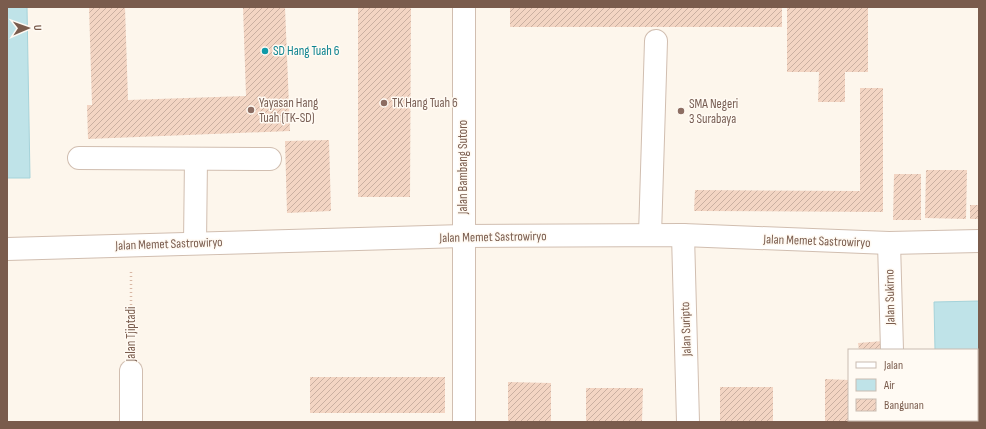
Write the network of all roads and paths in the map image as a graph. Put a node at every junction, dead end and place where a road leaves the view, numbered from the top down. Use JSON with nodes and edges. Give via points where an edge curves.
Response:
{"nodes":[{"id":1,"x":464,"y":7,"type":"edge"},
{"id":2,"x":656,"y":41,"type":"dead end"},
{"id":3,"x":79,"y":158,"type":"dead end"},
{"id":4,"x":196,"y":159,"type":"junction"},
{"id":5,"x":270,"y":159,"type":"dead end"},
{"id":6,"x":650,"y":235,"type":"junction"},
{"id":7,"x":683,"y":235,"type":"junction"},
{"id":8,"x":463,"y":236,"type":"junction"},
{"id":9,"x":979,"y":241,"type":"edge"},
{"id":10,"x":889,"y":243,"type":"junction"},
{"id":11,"x":195,"y":244,"type":"junction"},
{"id":12,"x":130,"y":245,"type":"junction"},
{"id":13,"x":7,"y":249,"type":"edge"},
{"id":14,"x":892,"y":349,"type":"edge"},
{"id":15,"x":131,"y":372,"type":"joint"},
{"id":16,"x":131,"y":422,"type":"edge"},
{"id":17,"x":464,"y":422,"type":"edge"},
{"id":18,"x":688,"y":422,"type":"edge"}],
"edges":[{"from":1,"to":8,"type":"street","name":"Jalan Bambang Sutoro"},
{"from":2,"to":6,"type":"street"},
{"from":3,"to":4,"type":"street"},
{"from":4,"to":5,"type":"street"},
{"from":4,"to":11,"type":"street"},
{"from":6,"to":7,"type":"street","name":"Jalan Memet Sastrowiryo"},
{"from":6,"to":8,"type":"street","name":"Jalan Memet Sastrowiryo"},
{"from":7,"to":10,"type":"street","name":"Jalan Memet Sastrowiryo"},
{"from":7,"to":18,"type":"street","name":"Jalan Suripto"},
{"from":8,"to":11,"type":"street","name":"Jalan Memet Sastrowiryo"},
{"from":8,"to":17,"type":"street","name":"Jalan Bambang Sutoro"},
{"from":9,"to":10,"type":"street","name":"Jalan Memet Sastrowiryo"},
{"from":10,"to":14,"type":"street","name":"Jalan Sukirno"},
{"from":11,"to":12,"type":"street","name":"Jalan Memet Sastrowiryo"},
{"from":12,"to":13,"type":"street","name":"Jalan Memet Sastrowiryo"},
{"from":12,"to":15,"type":"path","name":"Jalan Tjiptadi"},
{"from":15,"to":16,"type":"street","name":"Jalan Tjiptadi"}]}
